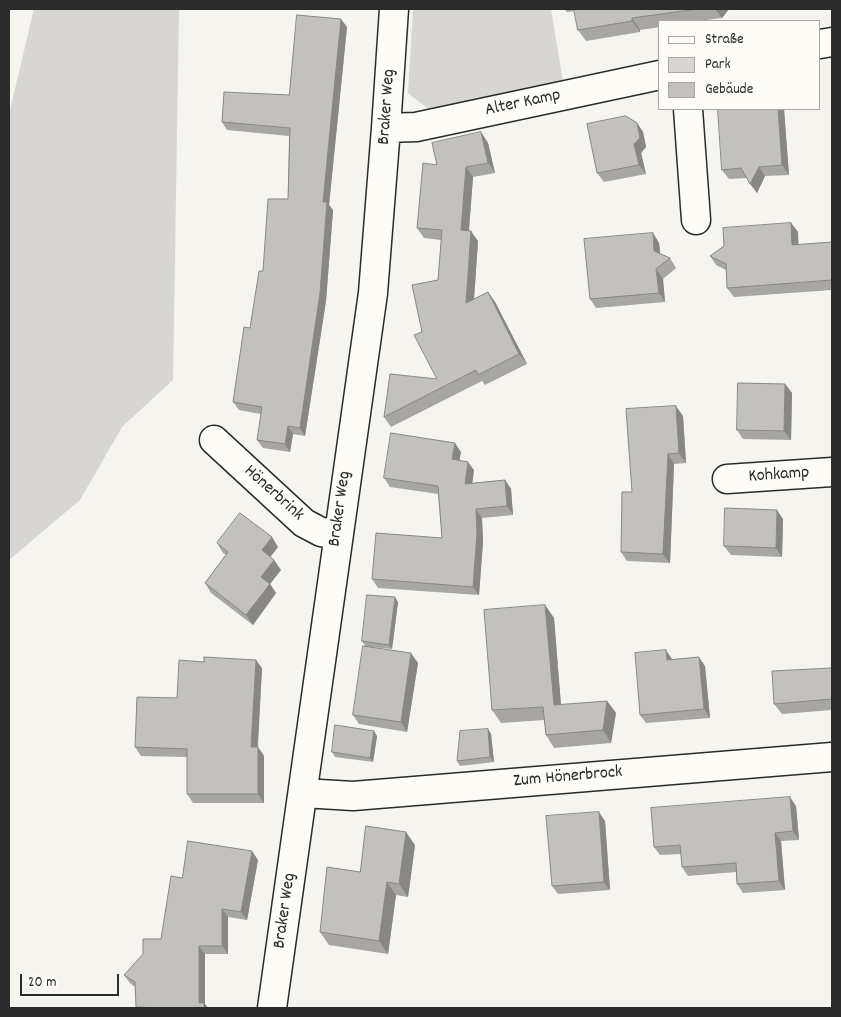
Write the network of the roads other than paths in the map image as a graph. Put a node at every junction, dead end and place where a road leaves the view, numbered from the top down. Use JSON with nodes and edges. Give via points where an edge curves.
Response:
{"nodes":[{"id":1,"x":394,"y":9,"type":"edge"},
{"id":2,"x":658,"y":75,"type":"edge"},
{"id":3,"x":688,"y":110,"type":"edge"},
{"id":4,"x":386,"y":128,"type":"junction"},
{"id":5,"x":696,"y":220,"type":"dead end"},
{"id":6,"x":214,"y":440,"type":"dead end"},
{"id":7,"x":832,"y":472,"type":"edge"},
{"id":8,"x":726,"y":479,"type":"dead end"},
{"id":9,"x":338,"y":534,"type":"junction"},
{"id":10,"x":832,"y":757,"type":"edge"},
{"id":11,"x":303,"y":793,"type":"junction"},
{"id":12,"x":272,"y":1008,"type":"edge"}],
"edges":[{"from":1,"to":4,"type":"street","name":"Braker Weg"},
{"from":2,"to":4,"type":"street","name":"Alter Kamp","via":[[416,127]]},
{"from":3,"to":5,"type":"street"},
{"from":4,"to":9,"type":"street","name":"Braker Weg","via":[[373,292]]},
{"from":6,"to":9,"type":"street","name":"Hönerbrink","via":[[304,523],[321,532]]},
{"from":7,"to":8,"type":"street","name":"Kohkamp"},
{"from":9,"to":11,"type":"street","name":"Braker Weg"},
{"from":10,"to":11,"type":"street","name":"Zum Hönerbrock","via":[[353,796]]},
{"from":11,"to":12,"type":"street","name":"Braker Weg"}]}
